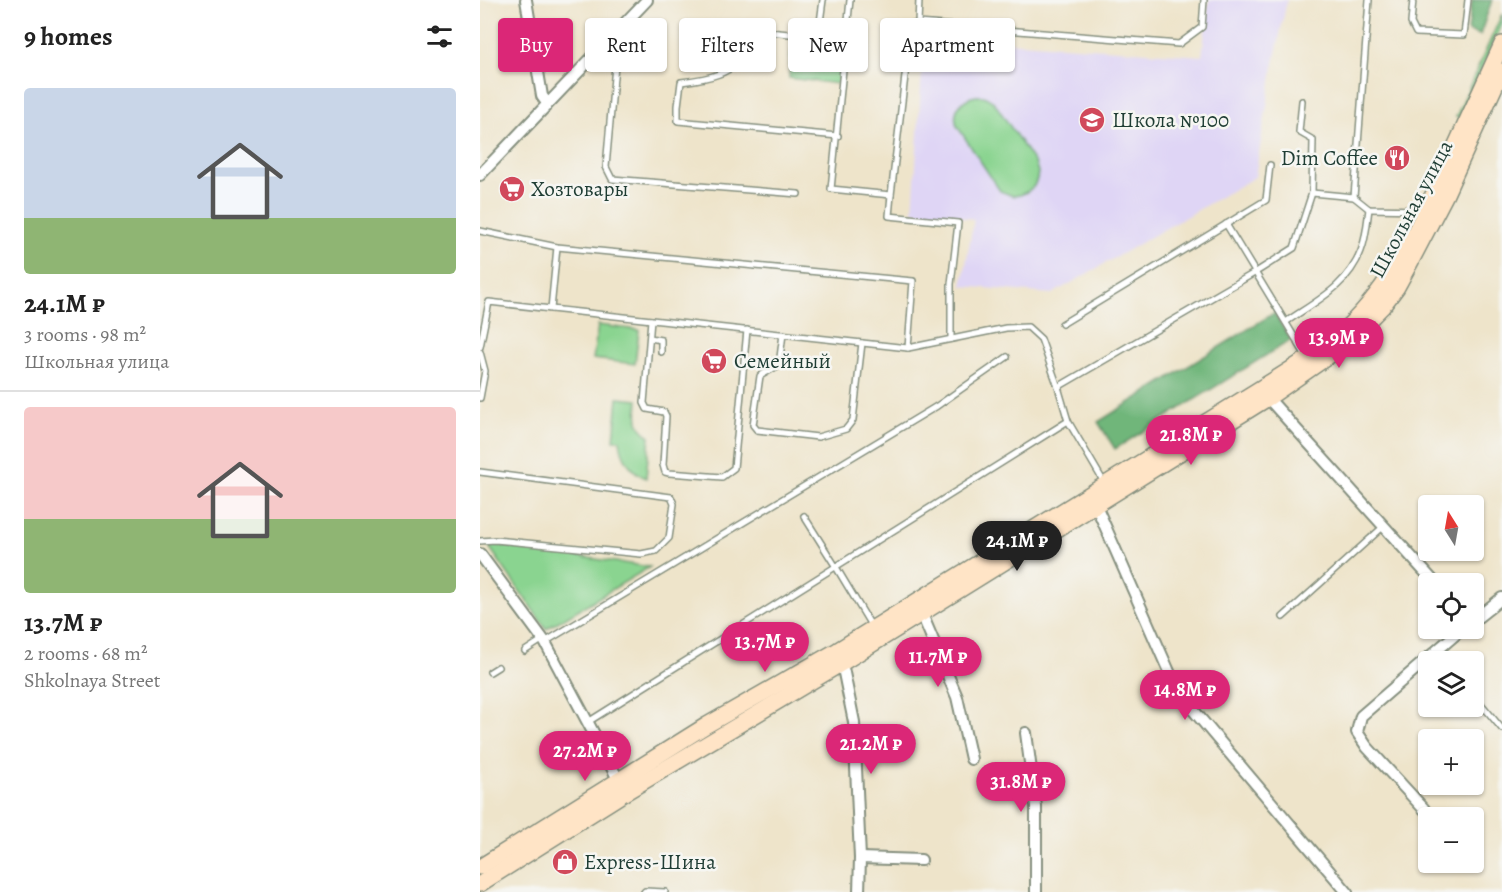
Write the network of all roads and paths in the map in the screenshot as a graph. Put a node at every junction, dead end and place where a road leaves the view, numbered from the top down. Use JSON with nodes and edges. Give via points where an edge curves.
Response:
{"nodes":[{"id":1,"x":526,"y":0,"type":"edge"},
{"id":2,"x":647,"y":0,"type":"edge"},
{"id":3,"x":823,"y":0,"type":"edge"},
{"id":4,"x":850,"y":0,"type":"edge"},
{"id":5,"x":919,"y":0,"type":"edge"},
{"id":6,"x":1204,"y":0,"type":"edge"},
{"id":7,"x":1369,"y":0,"type":"edge"},
{"id":8,"x":1413,"y":0,"type":"edge"},
{"id":9,"x":1468,"y":0,"type":"edge"},
{"id":10,"x":630,"y":18,"type":"edge"},
{"id":11,"x":918,"y":18,"type":"edge"},
{"id":12,"x":1015,"y":31,"type":"edge"},
{"id":13,"x":1502,"y":44,"type":"edge"},
{"id":14,"x":585,"y":64,"type":"edge"},
{"id":15,"x":1502,"y":71,"type":"edge"},
{"id":16,"x":614,"y":72,"type":"edge"},
{"id":17,"x":905,"y":72,"type":"edge"},
{"id":18,"x":1302,"y":101,"type":"dead end"},
{"id":19,"x":547,"y":103,"type":"junction"},
{"id":20,"x":838,"y":136,"type":"junction"},
{"id":21,"x":1269,"y":165,"type":"dead end"},
{"id":22,"x":480,"y":175,"type":"edge"},
{"id":23,"x":1312,"y":193,"type":"junction"},
{"id":24,"x":798,"y":194,"type":"dead end"},
{"id":25,"x":891,"y":195,"type":"junction"},
{"id":26,"x":1354,"y":197,"type":"junction"},
{"id":27,"x":1370,"y":209,"type":"junction"},
{"id":28,"x":1425,"y":210,"type":"junction"},
{"id":29,"x":1226,"y":224,"type":"junction"},
{"id":30,"x":480,"y":231,"type":"edge"},
{"id":31,"x":557,"y":247,"type":"junction"},
{"id":32,"x":1256,"y":272,"type":"junction"},
{"id":33,"x":551,"y":309,"type":"junction"},
{"id":34,"x":651,"y":320,"type":"junction"},
{"id":35,"x":1286,"y":322,"type":"junction"},
{"id":36,"x":1062,"y":324,"type":"dead end"},
{"id":37,"x":747,"y":330,"type":"junction"},
{"id":38,"x":783,"y":334,"type":"junction"},
{"id":39,"x":650,"y":338,"type":"junction"},
{"id":40,"x":951,"y":339,"type":"junction"},
{"id":41,"x":862,"y":343,"type":"junction"},
{"id":42,"x":480,"y":347,"type":"edge"},
{"id":43,"x":908,"y":348,"type":"junction"},
{"id":44,"x":480,"y":352,"type":"edge"},
{"id":45,"x":661,"y":352,"type":"dead end"},
{"id":46,"x":1007,"y":357,"type":"dead end"},
{"id":47,"x":1307,"y":358,"type":"junction"},
{"id":48,"x":1058,"y":387,"type":"junction"},
{"id":49,"x":480,"y":398,"type":"edge"},
{"id":50,"x":1268,"y":398,"type":"junction"},
{"id":51,"x":1068,"y":421,"type":"junction"},
{"id":52,"x":480,"y":472,"type":"edge"},
{"id":53,"x":1108,"y":490,"type":"junction"},
{"id":54,"x":1093,"y":499,"type":"junction"},
{"id":55,"x":804,"y":516,"type":"dead end"},
{"id":56,"x":1384,"y":526,"type":"junction"},
{"id":57,"x":480,"y":541,"type":"edge"},
{"id":58,"x":480,"y":554,"type":"edge"},
{"id":59,"x":836,"y":567,"type":"junction"},
{"id":60,"x":1426,"y":573,"type":"edge"},
{"id":61,"x":1502,"y":598,"type":"edge"},
{"id":62,"x":921,"y":612,"type":"junction"},
{"id":63,"x":1484,"y":612,"type":"edge"},
{"id":64,"x":1283,"y":617,"type":"dead end"},
{"id":65,"x":872,"y":628,"type":"junction"},
{"id":66,"x":1450,"y":639,"type":"edge"},
{"id":67,"x":544,"y":641,"type":"junction"},
{"id":68,"x":1437,"y":650,"type":"joint"},
{"id":69,"x":525,"y":651,"type":"dead end"},
{"id":70,"x":842,"y":663,"type":"junction"},
{"id":71,"x":498,"y":667,"type":"dead end"},
{"id":72,"x":490,"y":672,"type":"dead end"},
{"id":73,"x":1484,"y":707,"type":"edge"},
{"id":74,"x":588,"y":723,"type":"junction"},
{"id":75,"x":1502,"y":729,"type":"edge"},
{"id":76,"x":1026,"y":733,"type":"dead end"},
{"id":77,"x":971,"y":759,"type":"dead end"},
{"id":78,"x":623,"y":786,"type":"junction"},
{"id":79,"x":1422,"y":807,"type":"edge"},
{"id":80,"x":860,"y":858,"type":"junction"},
{"id":81,"x":921,"y":860,"type":"dead end"},
{"id":82,"x":480,"y":867,"type":"edge"},
{"id":83,"x":480,"y":884,"type":"edge"},
{"id":84,"x":644,"y":892,"type":"edge"},
{"id":85,"x":665,"y":892,"type":"edge"},
{"id":86,"x":859,"y":892,"type":"edge"},
{"id":87,"x":1036,"y":892,"type":"edge"},
{"id":88,"x":1347,"y":892,"type":"edge"}],
"edges":[{"from":1,"to":19,"type":"street","via":[[542,96]]},
{"from":2,"to":10,"type":"street"},
{"from":3,"to":20,"type":"lane","via":[[818,37],[750,30],[746,50],[735,67],[704,79],[681,82],[678,121]]},
{"from":4,"to":20,"type":"lane"},
{"from":5,"to":11,"type":"lane"},
{"from":6,"to":12,"type":"lane","via":[[1202,27],[1179,44]]},
{"from":7,"to":26,"type":"lane"},
{"from":8,"to":9,"type":"lane","via":[[1411,23],[1416,33],[1464,35]]},
{"from":13,"to":28,"type":"main road"},
{"from":14,"to":19,"type":"street"},
{"from":15,"to":50,"type":"main road","name":"Школьная улица","via":[[1439,209],[1396,287],[1370,320],[1343,345]]},
{"from":16,"to":24,"type":"lane","via":[[606,166],[612,179]]},
{"from":17,"to":25,"type":"lane"},
{"from":18,"to":23,"type":"lane","via":[[1299,132],[1313,140]]},
{"from":19,"to":22,"type":"street"},
{"from":20,"to":25,"type":"lane","via":[[831,189]]},
{"from":21,"to":29,"type":"lane","via":[[1266,200]]},
{"from":23,"to":26,"type":"lane"},
{"from":23,"to":32,"type":"lane","via":[[1294,248]]},
{"from":25,"to":40,"type":"lane","via":[[889,216],[957,223]]},
{"from":26,"to":27,"type":"lane"},
{"from":27,"to":28,"type":"lane"},
{"from":27,"to":35,"type":"lane","via":[[1362,249],[1351,271],[1335,289]]},
{"from":28,"to":47,"type":"main road","via":[[1373,298],[1347,327]]},
{"from":29,"to":32,"type":"lane"},
{"from":29,"to":36,"type":"lane"},
{"from":30,"to":31,"type":"lane"},
{"from":31,"to":33,"type":"lane"},
{"from":31,"to":43,"type":"lane","via":[[913,280]]},
{"from":32,"to":35,"type":"lane"},
{"from":32,"to":48,"type":"lane"},
{"from":33,"to":34,"type":"lane"},
{"from":33,"to":42,"type":"lane","via":[[489,302]]},
{"from":34,"to":37,"type":"lane"},
{"from":34,"to":39,"type":"lane"},
{"from":35,"to":47,"type":"lane"},
{"from":37,"to":38,"type":"lane"},
{"from":37,"to":39,"type":"lane","via":[[735,464],[722,477],[669,474],[663,469],[666,416],[664,412],[647,409],[644,403]]},
{"from":38,"to":41,"type":"lane"},
{"from":38,"to":41,"type":"lane","via":[[779,365],[760,375],[753,425],[757,430],[818,437],[846,429],[854,420]]},
{"from":39,"to":45,"type":"lane","via":[[661,340]]},
{"from":40,"to":43,"type":"lane"},
{"from":40,"to":48,"type":"lane","via":[[1028,327],[1041,339]]},
{"from":41,"to":43,"type":"lane"},
{"from":44,"to":49,"type":"lane","via":[[485,371]]},
{"from":46,"to":67,"type":"lane","via":[[937,406]]},
{"from":47,"to":53,"type":"main road"},
{"from":48,"to":51,"type":"lane"},
{"from":50,"to":53,"type":"main road","name":"Школьная улица"},
{"from":50,"to":56,"type":"street"},
{"from":51,"to":53,"type":"lane"},
{"from":51,"to":59,"type":"lane"},
{"from":52,"to":57,"type":"lane","via":[[671,497],[674,504],[669,538],[656,551],[641,554]]},
{"from":53,"to":54,"type":"main road"},
{"from":54,"to":62,"type":"main road"},
{"from":54,"to":65,"type":"main road"},
{"from":54,"to":88,"type":"street","via":[[1178,692]]},
{"from":55,"to":59,"type":"lane"},
{"from":56,"to":60,"type":"street"},
{"from":56,"to":64,"type":"lane"},
{"from":58,"to":67,"type":"street"},
{"from":59,"to":65,"type":"lane"},
{"from":59,"to":74,"type":"lane"},
{"from":61,"to":63,"type":"street"},
{"from":62,"to":70,"type":"main road"},
{"from":62,"to":77,"type":"street","via":[[957,697]]},
{"from":65,"to":78,"type":"main road","via":[[707,725]]},
{"from":66,"to":68,"type":"street"},
{"from":67,"to":69,"type":"lane"},
{"from":67,"to":74,"type":"street"},
{"from":68,"to":79,"type":"street","via":[[1361,716],[1357,732]]},
{"from":70,"to":78,"type":"main road"},
{"from":70,"to":80,"type":"street","via":[[854,722]]},
{"from":71,"to":72,"type":"lane"},
{"from":73,"to":75,"type":"lane"},
{"from":74,"to":78,"type":"street"},
{"from":76,"to":87,"type":"street","via":[[1036,807]]},
{"from":78,"to":82,"type":"main road"},
{"from":78,"to":83,"type":"main road"},
{"from":80,"to":81,"type":"street"},
{"from":80,"to":86,"type":"street"},
{"from":84,"to":85,"type":"lane"}]}
